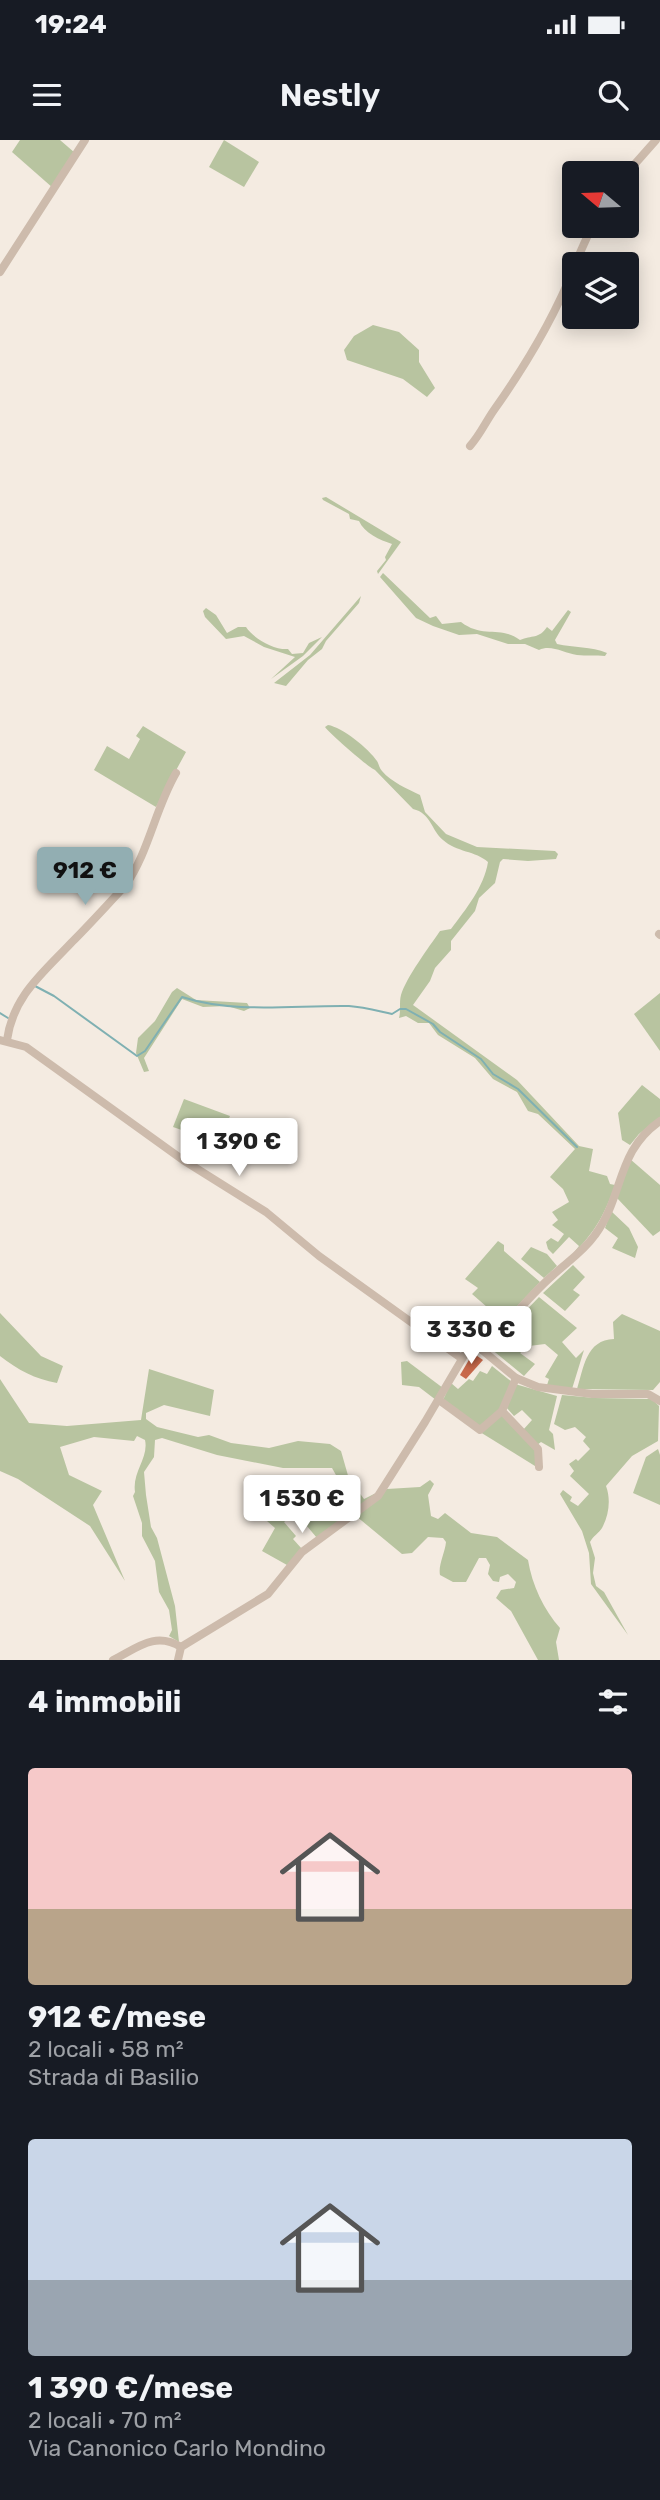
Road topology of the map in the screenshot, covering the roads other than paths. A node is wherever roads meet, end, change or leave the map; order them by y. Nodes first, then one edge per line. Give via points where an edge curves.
1 (86, 140) edge
2 (656, 140) edge
3 (637, 161) edge
4 (0, 272) edge
5 (562, 294) edge
6 (470, 446) dead end
7 (176, 773) dead end
8 (4, 1040) edge
9 (660, 1121) edge
10 (482, 1350) junction
11 (461, 1358) junction
12 (516, 1378) junction
13 (659, 1396) edge
14 (439, 1399) junction
15 (502, 1411) junction
16 (539, 1467) dead end
17 (181, 1647) junction
18 (113, 1660) edge
19 (178, 1660) edge

1 - 4 street
2 - 3 street
5 - 6 street via 538,345
7 - 8 street via 135,873 30,985 14,1010
8 - 11 street via 26,1047 183,1160 266,1212
9 - 10 street via 634,1144 591,1241
10 - 11 street via 472,1345
10 - 12 street
11 - 14 street
12 - 13 street via 561,1391
12 - 15 street
14 - 15 street via 480,1430
14 - 17 street via 378,1496 302,1552 268,1594
15 - 16 street via 538,1449
17 - 18 street via 166,1639 155,1640
17 - 19 street

